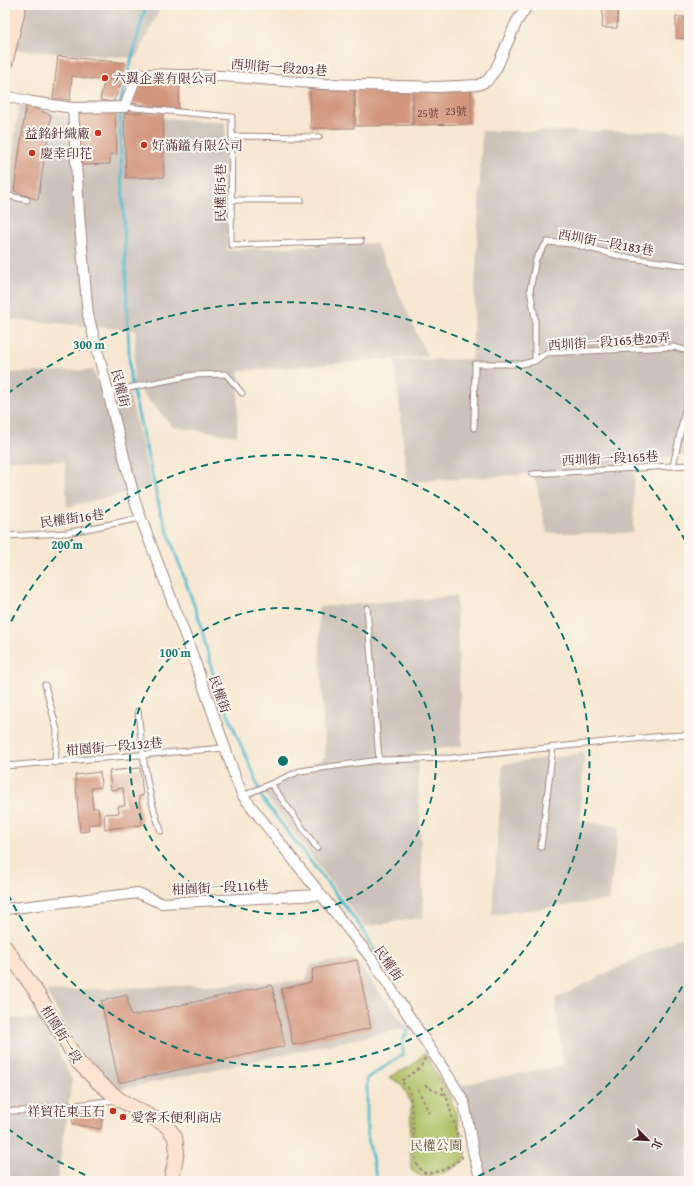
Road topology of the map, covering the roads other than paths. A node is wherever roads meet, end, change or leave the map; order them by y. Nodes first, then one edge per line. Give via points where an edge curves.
1 (19, 5) edge
2 (528, 5) edge
3 (5, 64) edge
4 (5, 96) edge
5 (126, 107) junction
6 (73, 108) junction
7 (232, 136) junction
8 (319, 137) dead end
9 (5, 195) edge
10 (27, 200) dead end
11 (231, 200) junction
12 (301, 200) dead end
13 (361, 241) dead end
14 (689, 266) edge
15 (689, 351) edge
16 (535, 361) junction
17 (108, 392) junction
18 (689, 392) edge
19 (242, 393) dead end
20 (474, 428) dead end
21 (689, 465) edge
22 (673, 466) junction
23 (532, 474) dead end
24 (141, 518) junction
25 (5, 536) edge
26 (367, 608) dead end
27 (45, 685) dead end
28 (138, 711) dead end
29 (689, 735) edge
30 (553, 747) junction
31 (225, 748) junction
32 (143, 754) junction
33 (379, 760) junction
34 (55, 763) junction
35 (5, 766) edge
36 (271, 784) junction
37 (244, 796) junction
38 (161, 831) dead end
39 (541, 847) dead end
40 (317, 848) dead end
41 (320, 895) junction
42 (5, 909) edge
43 (5, 946) edge
44 (120, 1100) junction
45 (5, 1111) edge
46 (171, 1181) edge
47 (481, 1181) edge

1 - 3 street
2 - 5 street, 西圳街一段203巷 via 517,21 496,69 487,81 478,85 438,87 324,84 222,76 143,74 134,79
4 - 6 street
5 - 6 street
5 - 7 lane, 民權街5巷 via 232,118
6 - 17 street, 民權街 via 88,316
7 - 8 lane
7 - 11 lane, 民權街5巷
9 - 10 lane
11 - 12 lane
11 - 13 lane, 民權街5巷 via 231,245
14 - 16 lane, 西圳街一段183巷 via 624,258 573,244 547,242 536,259 530,290 535,318
15 - 16 lane, 西圳街一段165巷20弄 via 673,347 546,353
16 - 20 lane, 西圳街一段165巷20弄 via 522,364 475,364
17 - 19 lane via 194,375 226,374
17 - 24 street, 民權街
18 - 22 lane
21 - 22 lane, 西圳街一段165巷
22 - 23 lane, 西圳街一段165巷
24 - 25 lane, 民權街16巷 via 66,532
24 - 31 street, 民權街
26 - 33 lane
27 - 34 lane via 57,730
28 - 32 lane
29 - 30 lane
30 - 33 lane via 451,758
30 - 39 lane
31 - 32 lane, 柑園街一段132巷
31 - 37 street, 民權街
32 - 34 lane, 柑園街一段132巷
32 - 38 lane
33 - 36 lane via 300,771
34 - 35 lane, 柑園街一段132巷
36 - 37 lane
36 - 40 lane
37 - 41 street, 民權街
41 - 42 street, 柑園街一段116巷 via 162,903 138,893
41 - 47 street, 民權街 via 371,958 464,1102
43 - 44 street, 柑園街一段 via 39,996 78,1062
44 - 45 lane via 29,1111
44 - 46 street, 柑園街一段 via 166,1126 175,1137 177,1152

